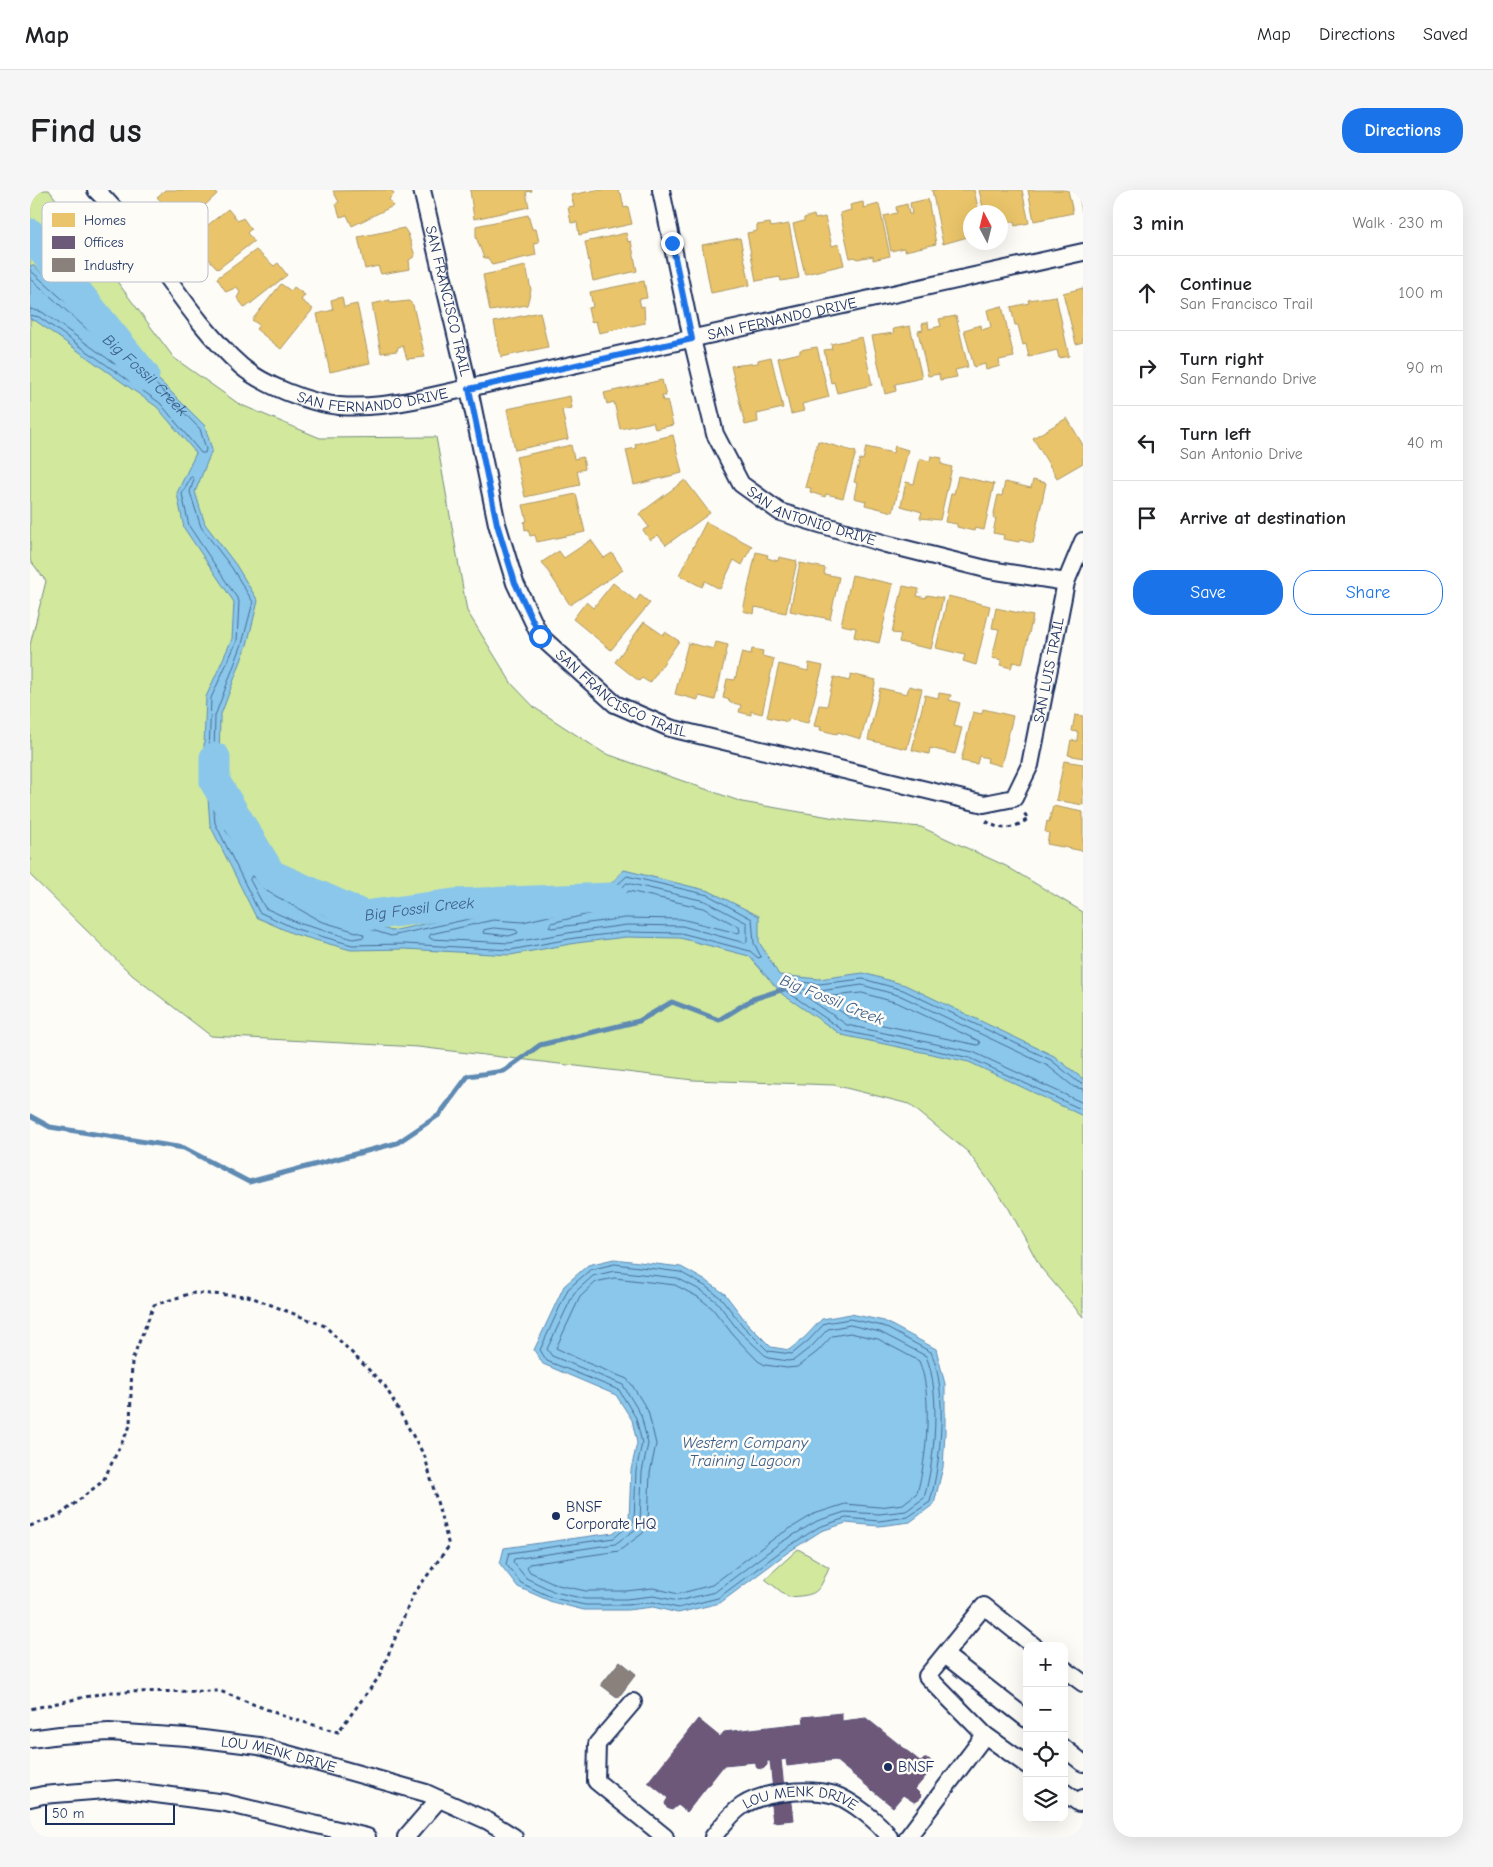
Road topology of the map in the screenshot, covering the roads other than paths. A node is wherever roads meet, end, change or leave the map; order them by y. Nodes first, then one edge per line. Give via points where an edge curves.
1 (96, 190) edge
2 (422, 190) edge
3 (661, 190) edge
4 (108, 202) edge
5 (1083, 252) edge
6 (170, 282) edge
7 (692, 339) junction
8 (469, 389) junction
9 (1083, 541) edge
10 (1066, 582) junction
11 (1014, 798) joint
12 (1029, 1642) edge
13 (945, 1655) junction
14 (1068, 1672) edge
15 (1083, 1683) edge
16 (633, 1702) dead end
17 (1023, 1716) edge
18 (985, 1735) junction
19 (30, 1739) edge
20 (1068, 1751) edge
21 (1023, 1762) edge
22 (1083, 1763) edge
23 (1068, 1795) edge
24 (30, 1798) edge
25 (1083, 1798) edge
26 (440, 1799) junction
27 (367, 1837) edge
28 (406, 1837) edge
29 (514, 1837) edge
30 (665, 1837) edge
31 (713, 1837) edge
32 (889, 1837) edge
33 (908, 1837) edge

1 - 4 street, SAN FERNANDO DRIVE
2 - 8 street, SAN FRANCISCO TRAIL
3 - 7 street, SAN ANTONIO DRIVE
5 - 7 street, SAN FERNANDO DRIVE
6 - 8 street, SAN FERNANDO DRIVE via 203,326 242,367 279,389 306,399 337,406 381,406
7 - 8 street, SAN FERNANDO DRIVE
7 - 10 street, SAN ANTONIO DRIVE via 715,434 741,484 780,512 886,544 990,570
8 - 11 street, SAN FRANCISCO TRAIL via 497,524 515,583 540,636 614,704 670,728 984,804
9 - 10 street, SAN LUIS TRAIL
10 - 11 street, SAN LUIS TRAIL via 1030,765
12 - 13 street via 984,1606
13 - 17 street
13 - 18 street via 927,1676
14 - 15 street
16 - 30 street via 596,1744 596,1781
18 - 21 street
18 - 33 street
19 - 26 street, LOU MENK DRIVE via 109,1732 259,1746
20 - 22 street
23 - 25 street via 1079,1803
24 - 27 street via 117,1789 226,1803
26 - 28 street
26 - 29 street, LOU MENK DRIVE
31 - 32 street, LOU MENK DRIVE via 742,1806 782,1793 808,1792 835,1795 854,1805

